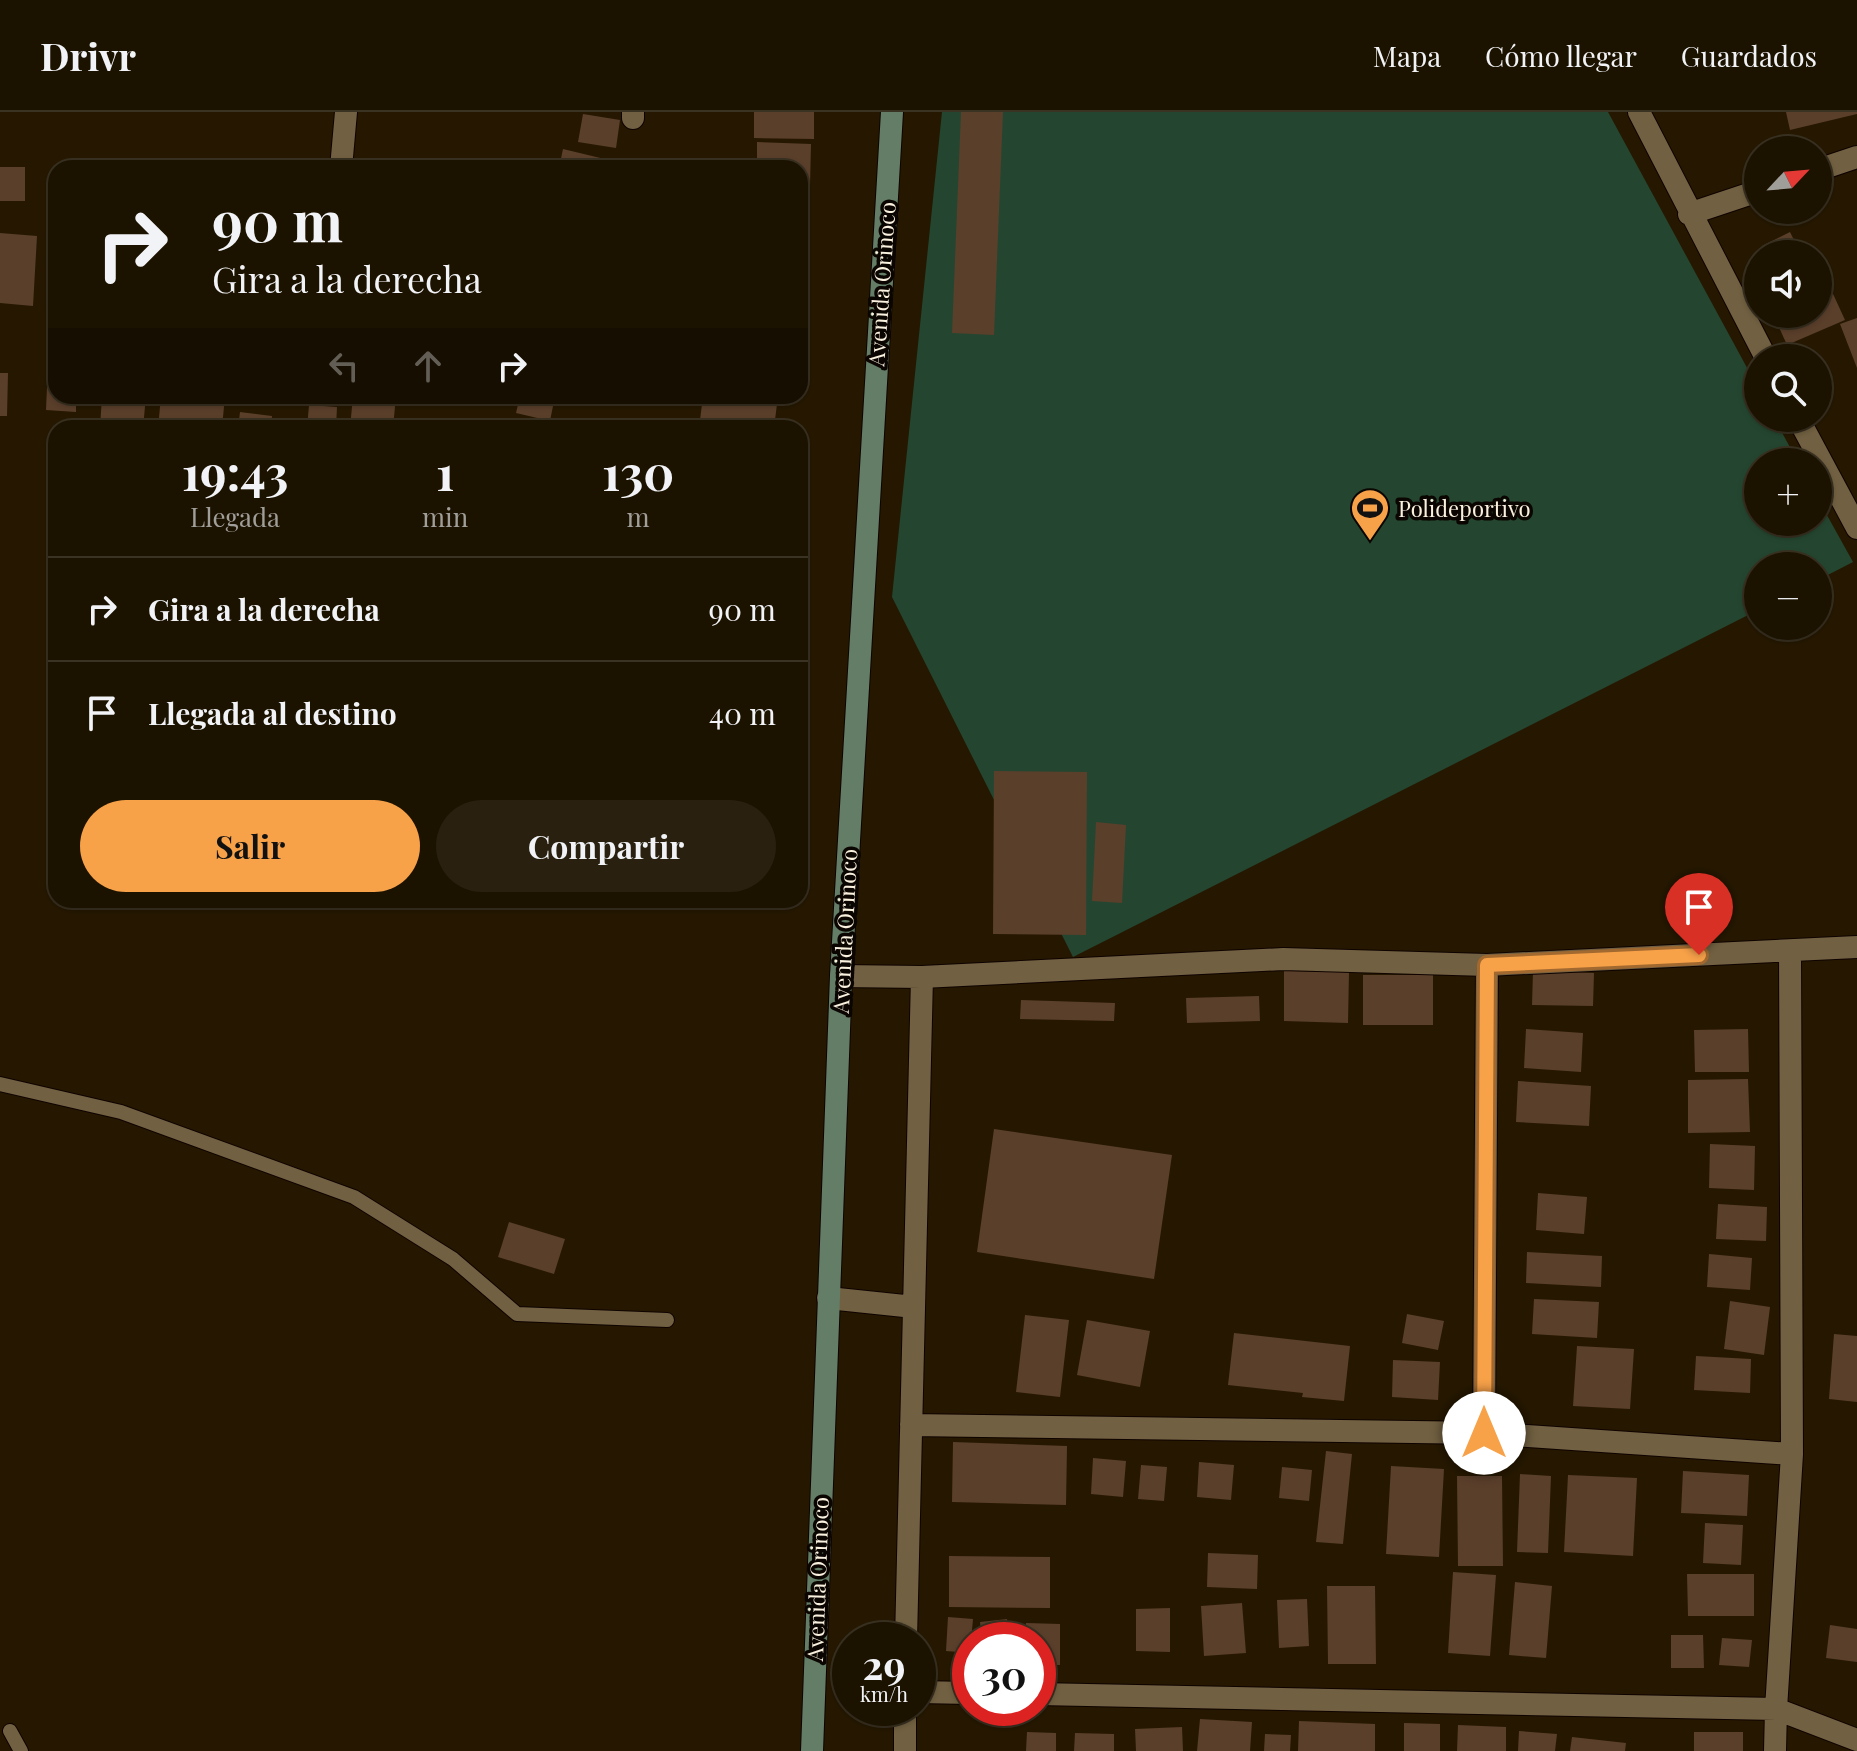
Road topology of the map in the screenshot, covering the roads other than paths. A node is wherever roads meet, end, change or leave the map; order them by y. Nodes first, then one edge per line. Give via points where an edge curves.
1 (346, 112) edge
2 (892, 112) edge
3 (1639, 112) edge
4 (1857, 157) edge
5 (342, 160) edge
6 (1832, 165) edge
7 (1744, 196) edge
8 (1689, 214) junction
9 (1759, 344) edge
10 (1806, 432) edge
11 (1857, 528) edge
12 (1857, 947) edge
13 (1790, 951) junction
14 (1487, 965) junction
15 (841, 976) junction
16 (922, 977) junction
17 (0, 1084) edge
18 (828, 1298) junction
19 (914, 1307) junction
20 (667, 1320) dead end
21 (911, 1425) junction
22 (1484, 1433) junction
23 (1792, 1454) junction
24 (906, 1622) edge
25 (1056, 1694) edge
26 (1776, 1709) junction
27 (905, 1726) edge
28 (10, 1731) dead end
29 (1857, 1740) edge
30 (21, 1751) edge
31 (812, 1751) edge
32 (905, 1751) edge
33 (1775, 1751) edge

1 - 5 street
2 - 15 main road, Avenida Orinoco
3 - 8 street
4 - 6 street
7 - 8 street
8 - 9 street
10 - 11 street
12 - 13 street
13 - 14 street
13 - 23 street
14 - 16 street via 1283,959
14 - 22 street
15 - 16 street
15 - 18 main road, Avenida Orinoco
16 - 19 street
17 - 20 lane via 121,1112 354,1197 453,1259 517,1314
18 - 19 street
18 - 31 main road, Avenida Orinoco
19 - 21 street
21 - 22 street
21 - 24 street
22 - 23 street
23 - 26 street
25 - 26 street
26 - 29 street
26 - 33 street
27 - 32 street
28 - 30 lane

